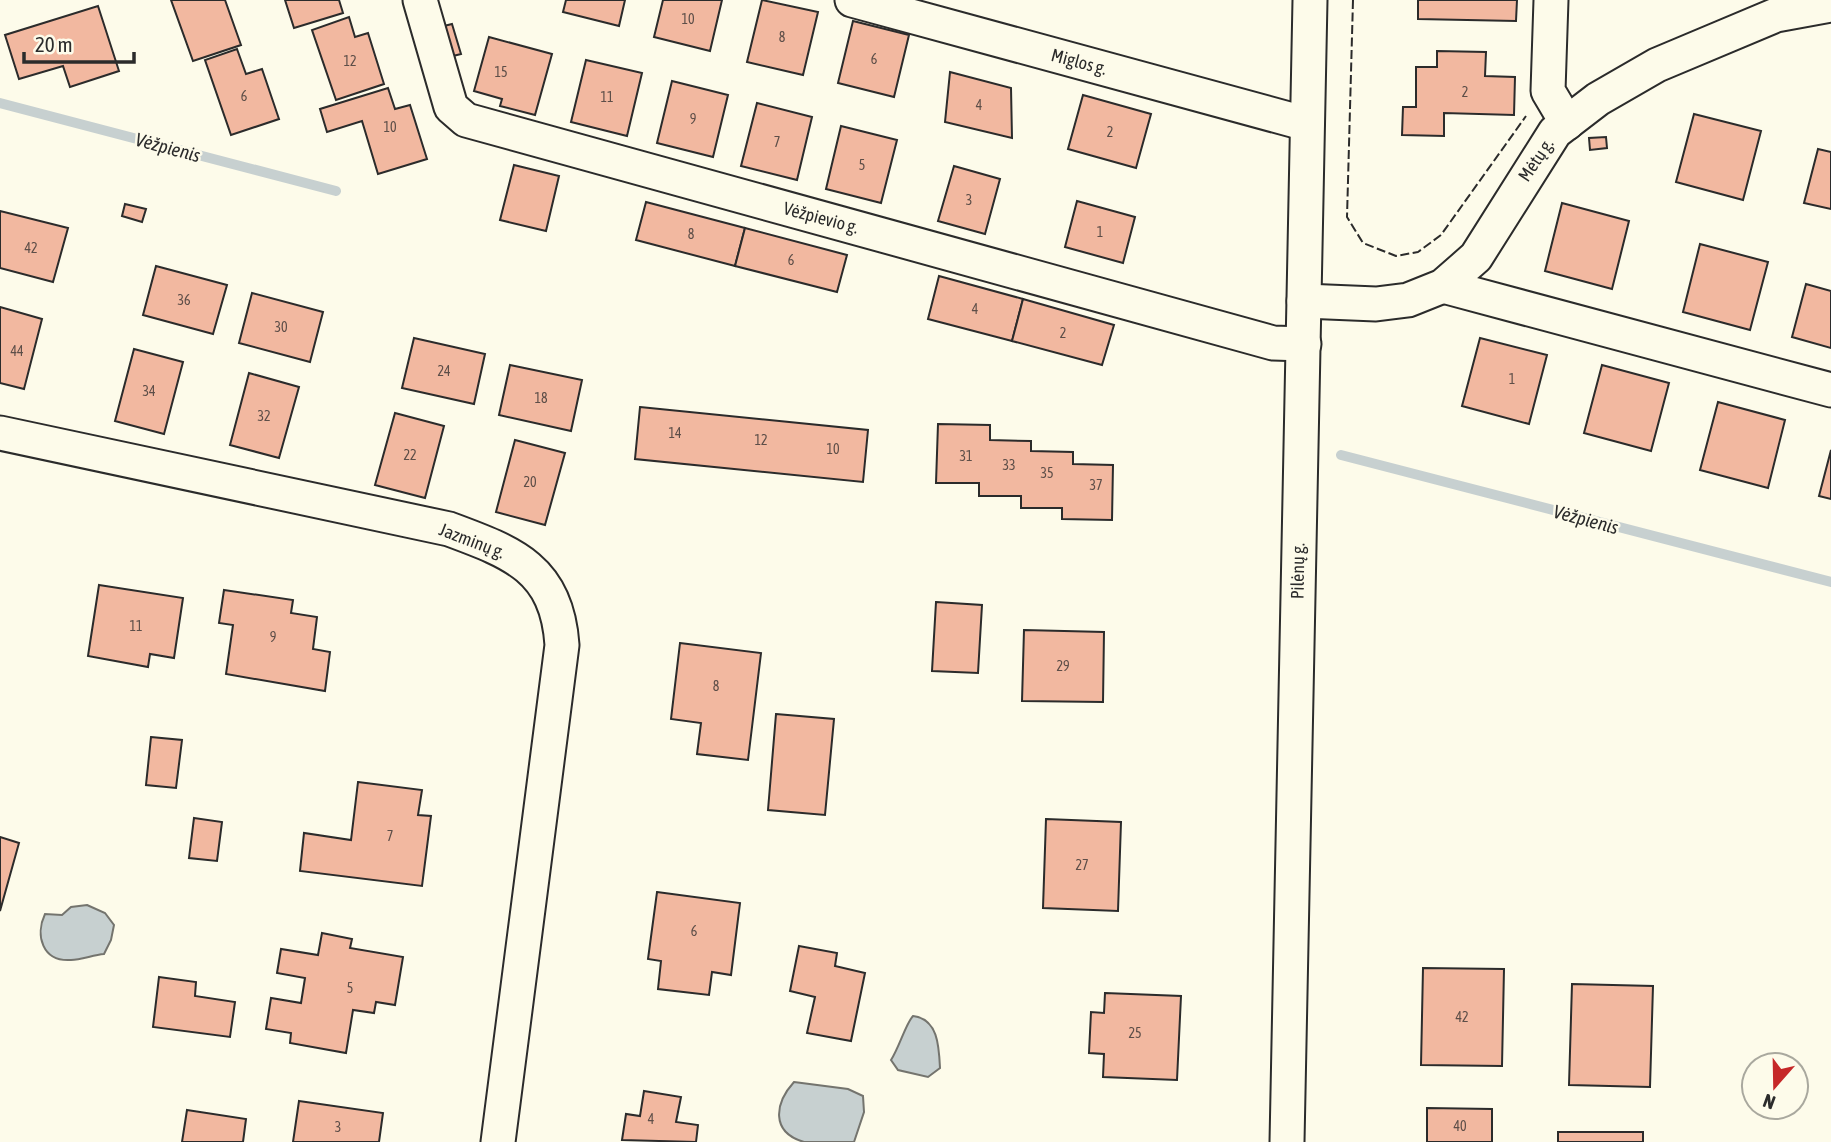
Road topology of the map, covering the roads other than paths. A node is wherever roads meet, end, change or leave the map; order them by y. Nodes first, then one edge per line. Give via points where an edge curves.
1 (421, 0) edge
2 (852, 0) edge
3 (1310, 0) edge
4 (1551, 0) edge
5 (1831, 5) edge
6 (1567, 123) junction
7 (1307, 124) junction
8 (1443, 286) junction
9 (1304, 301) junction
10 (1304, 344) junction
11 (1831, 390) edge
12 (0, 433) edge
13 (498, 1142) edge
14 (1287, 1142) edge

1 - 10 street, Vėžpievio g. via 451,107 466,120 1273,343
2 - 7 street, Miglos g.
3 - 7 street, Pilėnų g.
4 - 6 street via 1548,91
5 - 6 street, Mėtų g. via 1776,15 1657,65
6 - 8 street, Mėtų g. via 1555,132 1476,257
7 - 9 street, Pilėnų g.
8 - 9 street, Mėtų g. via 1408,300 1376,304
8 - 11 street
9 - 10 street, Pilėnų g.
10 - 14 street, Pilėnų g.
12 - 13 street, Jazminų g. via 449,529 498,547 530,568 550,593 560,615 562,645

